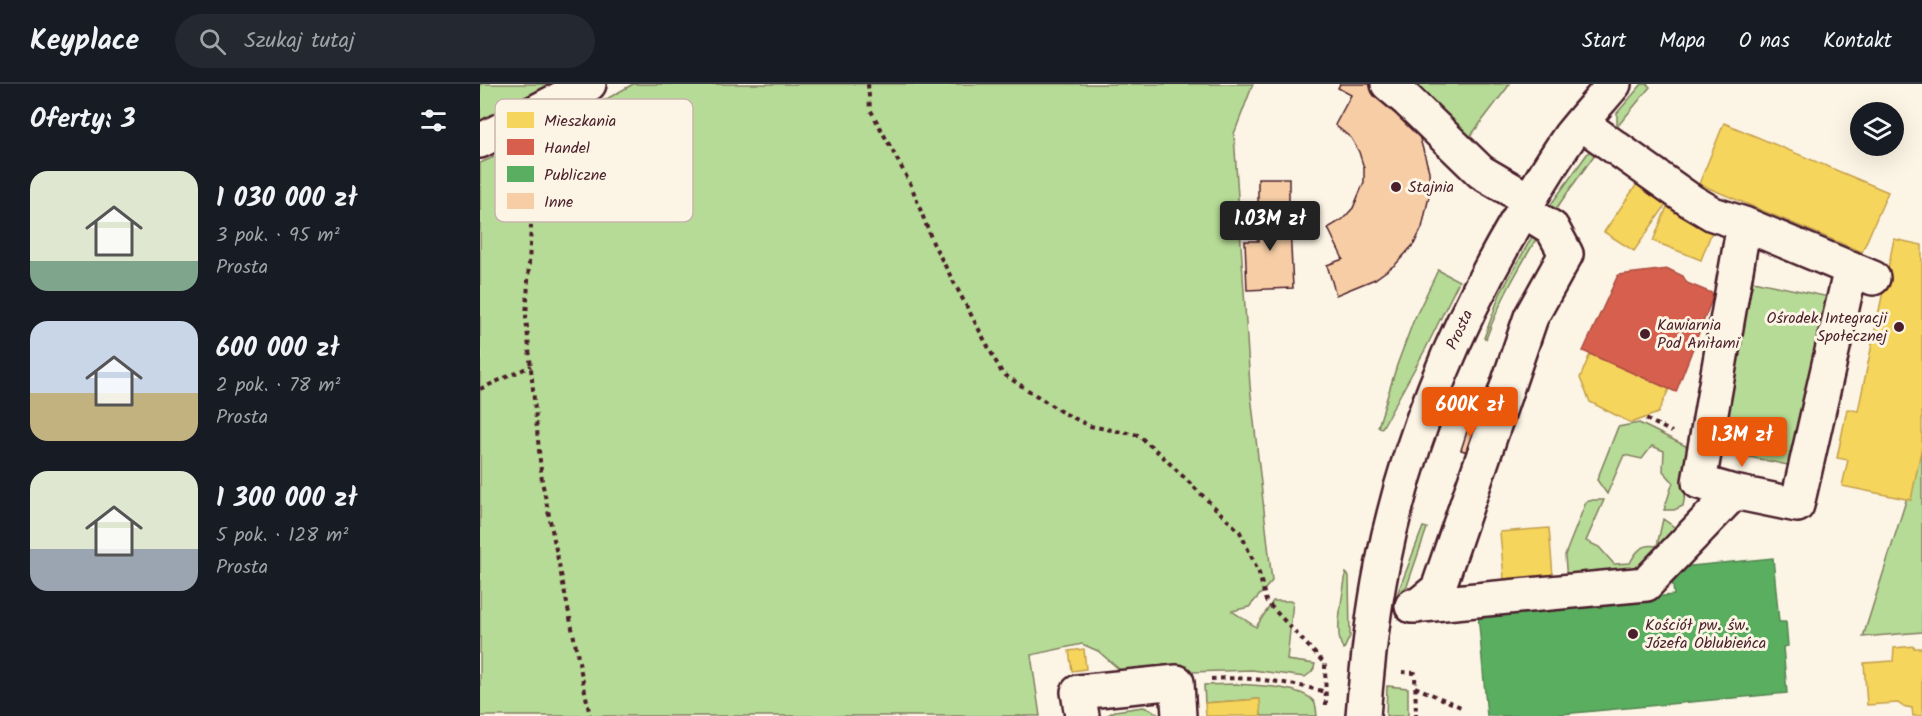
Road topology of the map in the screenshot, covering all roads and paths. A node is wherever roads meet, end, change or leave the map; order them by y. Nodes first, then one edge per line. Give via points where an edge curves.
1 (590, 84) edge
2 (868, 84) edge
3 (1388, 84) edge
4 (1614, 84) edge
5 (561, 99) edge
6 (1581, 123) junction
7 (495, 133) edge
8 (480, 141) edge
9 (1526, 205) junction
10 (531, 222) edge
11 (1744, 224) junction
12 (531, 366) junction
13 (480, 389) edge
14 (1734, 492) junction
15 (1417, 606) junction
16 (1374, 609) junction
17 (1415, 673) dead end
18 (1177, 682) junction
19 (1416, 687) junction
20 (1326, 692) junction
21 (1463, 708) dead end
22 (590, 716) edge
23 (1082, 716) edge
24 (1179, 716) edge
25 (1326, 716) edge
26 (1363, 716) edge
27 (1416, 716) edge

1 - 5 street
2 - 20 path via 870,109 910,185 933,243 1002,373 1090,426 1138,435 1240,532 1259,573 1266,601 1325,664
3 - 9 street via 1481,172
4 - 6 street, Prosta
6 - 9 street, Prosta
6 - 11 street via 1691,201 1713,214
7 - 8 street
9 - 15 street via 1552,228 1566,254 1531,317 1438,589
9 - 16 street, Prosta via 1491,264 1430,399 1391,525
10 - 12 path via 526,318
11 - 14 street via 1700,482
11 - 14 street via 1862,273 1797,505
12 - 13 path
12 - 22 path via 542,481
14 - 15 street via 1646,584
15 - 16 street
16 - 26 street, Prosta
17 - 19 path
18 - 20 path via 1252,678
18 - 23 street via 1078,692
18 - 24 street
19 - 21 path
19 - 27 path
20 - 25 path

